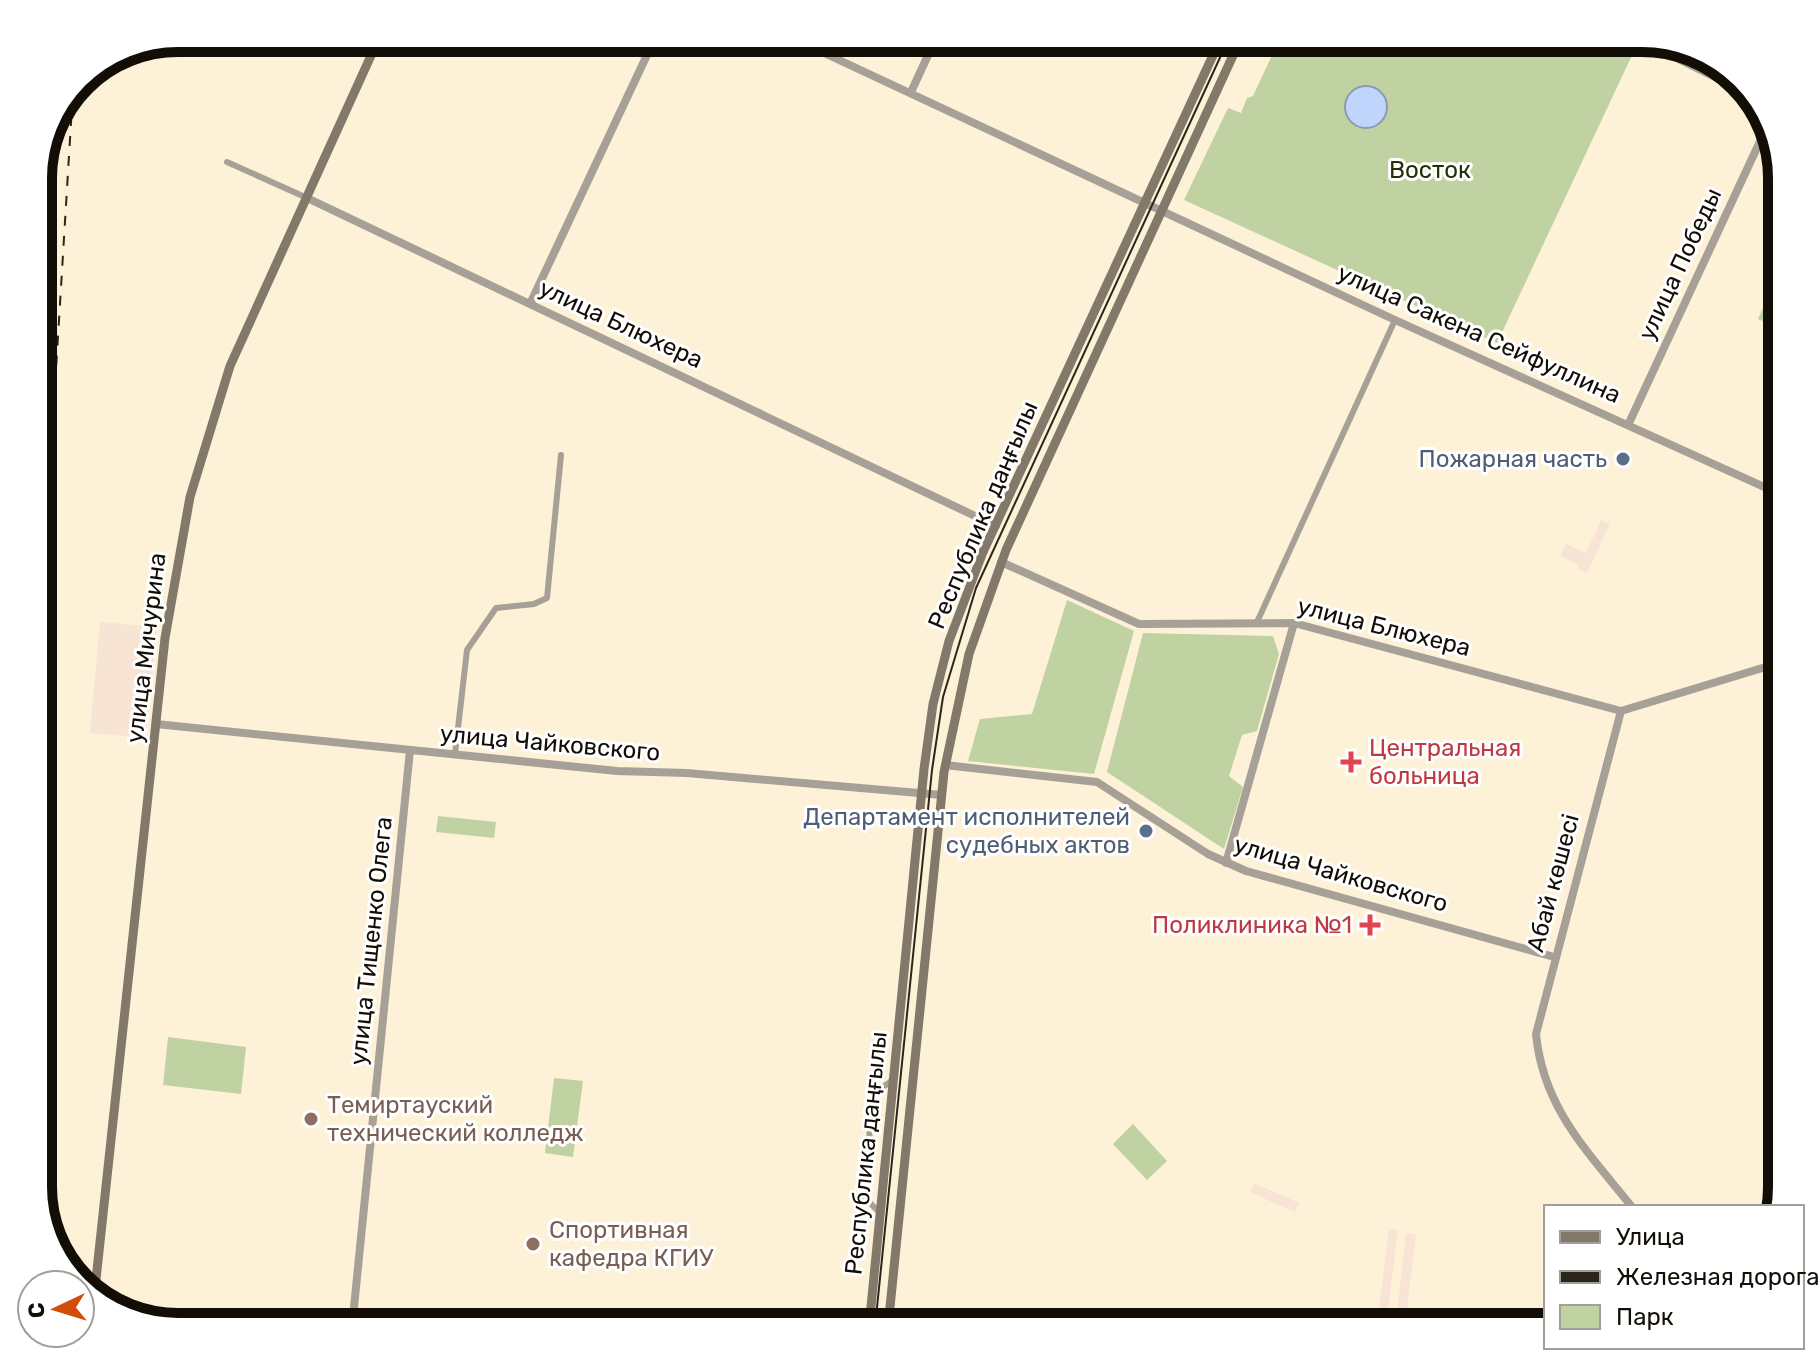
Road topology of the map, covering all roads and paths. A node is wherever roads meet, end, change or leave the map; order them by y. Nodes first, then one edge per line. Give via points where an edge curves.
1 (372, 52) edge
2 (648, 52) edge
3 (823, 52) edge
4 (930, 52) edge
5 (1215, 52) edge
6 (1234, 52) edge
7 (1671, 55) edge
8 (1722, 80) edge
9 (911, 92) junction
10 (1761, 139) edge
11 (227, 162) dead end
12 (305, 197) junction
13 (1146, 200) junction
14 (1160, 208) junction
15 (530, 304) junction
16 (1395, 320) junction
17 (1629, 423) junction
18 (561, 455) dead end
19 (1768, 488) edge
20 (996, 526) junction
21 (1001, 562) junction
22 (1257, 622) junction
23 (1294, 623) junction
24 (1768, 666) edge
25 (1621, 711) junction
26 (156, 724) junction
27 (410, 750) junction
28 (455, 754) junction
29 (945, 765) junction
30 (921, 793) junction
31 (942, 795) junction
32 (1226, 863) junction
33 (1554, 957) junction
34 (893, 1080) junction
35 (1630, 1205) edge
36 (881, 1214) junction
37 (96, 1279) edge
38 (353, 1313) edge
39 (870, 1313) edge
40 (889, 1313) edge

1 - 12 main road, улица Мичурина
2 - 15 street
3 - 9 street
4 - 9 street
5 - 13 main road, Республика даңғылы
6 - 14 main road, Республика даңғылы
7 - 8 street
9 - 13 street
10 - 17 street, улица Победы
11 - 12 street, улица Блюхера
12 - 15 street, улица Блюхера
12 - 26 main road, улица Мичурина via 230,366 196,476 171,592
13 - 14 street, улица Сакена Сейфуллина
13 - 20 main road, Республика даңғылы
14 - 16 street, улица Сакена Сейфуллина
14 - 21 main road, Республика даңғылы
15 - 20 street, улица Блюхера
16 - 17 street, улица Сакена Сейфуллина
16 - 22 street
17 - 19 street, улица Сакена Сейфуллина
18 - 28 street via 547,598 496,608 467,650
20 - 30 main road, Республика даңғылы via 949,641 933,704
21 - 22 street, улица Блюхера via 1139,624
21 - 29 main road, Республика даңғылы via 969,654
22 - 23 street, улица Блюхера
23 - 25 street, улица Блюхера
23 - 32 street
24 - 25 street
25 - 33 street, Абай көшесі
26 - 27 street, улица Чайковского
26 - 37 main road, улица Мичурина
27 - 28 street, улица Чайковского
27 - 38 street, улица Тищенко Олега
28 - 30 street, улица Чайковского
29 - 31 main road, Республика даңғылы
29 - 32 street, улица Чайковского via 1097,782
30 - 31 street, улица Чайковского
30 - 34 main road, Республика даңғылы
31 - 40 main road, Республика даңғылы
32 - 33 street, улица Чайковского
33 - 35 street, Абай көшесі via 1536,1034 1543,1079 1577,1139
34 - 36 main road, Республика даңғылы
34 - 36 street via 873,1094 864,1197
36 - 39 main road, Республика даңғылы

